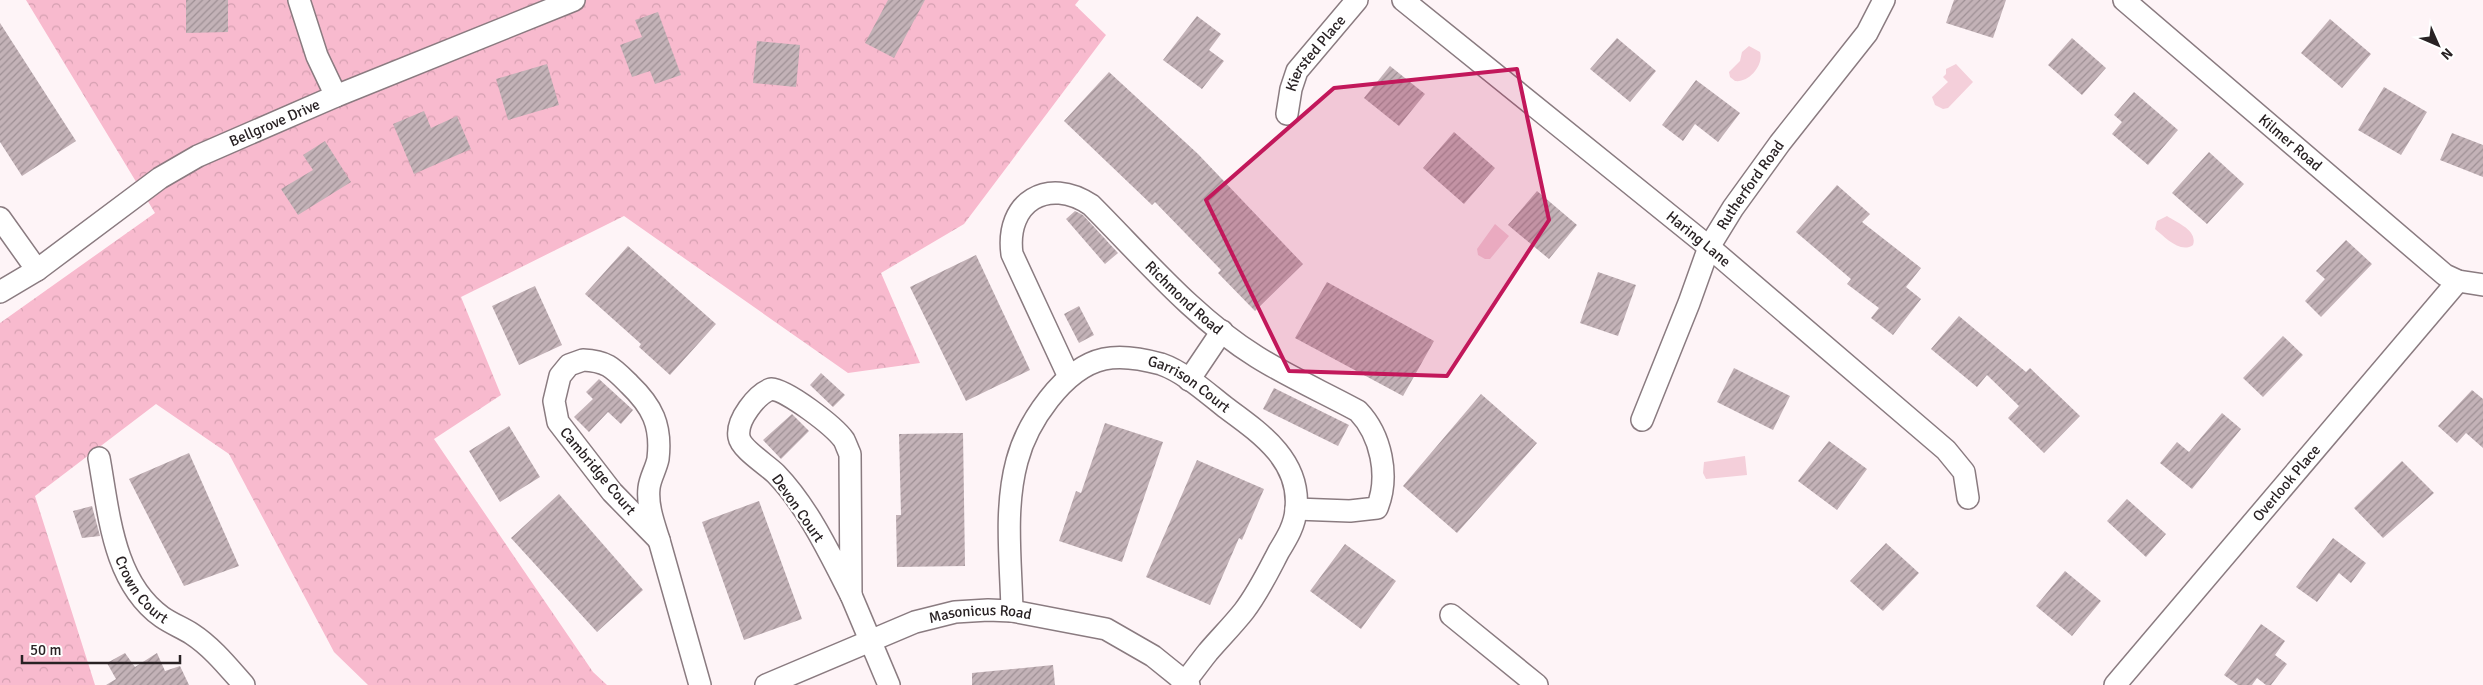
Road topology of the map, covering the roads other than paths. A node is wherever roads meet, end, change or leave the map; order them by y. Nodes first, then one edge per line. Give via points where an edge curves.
1 (299, 0) edge
2 (574, 0) edge
3 (1357, 0) edge
4 (1403, 0) edge
5 (1884, 0) edge
6 (2124, 0) edge
7 (336, 96) junction
8 (1287, 114) dead end
9 (0, 218) edge
10 (1709, 247) junction
11 (37, 270) junction
12 (2458, 281) junction
13 (2483, 285) edge
14 (0, 292) edge
15 (1222, 331) junction
16 (1069, 377) junction
17 (1189, 380) junction
18 (1642, 420) dead end
19 (99, 458) dead end
20 (1968, 498) dead end
21 (1296, 509) junction
22 (659, 540) junction
23 (851, 595) junction
24 (1012, 611) junction
25 (1451, 615) dead end
26 (869, 641) junction
27 (1185, 684) edge
28 (2118, 684) edge
29 (244, 685) edge
30 (700, 685) edge
31 (766, 685) edge
32 (889, 685) edge
33 (1537, 685) edge

1 - 7 street via 317,56
2 - 7 street, Bellgrove Drive
3 - 8 street, Kiersted Place via 1297,72
4 - 10 street, Haring Lane
5 - 10 street, Rutherford Road via 1866,32 1780,143
6 - 12 street, Kilmer Road via 2433,265
7 - 11 street, Bellgrove Drive via 198,156 160,178
9 - 11 street
10 - 18 street, Rutherford Road via 1690,303
10 - 20 street, Haring Lane via 1946,450 1964,472
11 - 14 street, Bellgrove Drive
12 - 13 street
12 - 28 street, Overlook Place
15 - 16 street, Richmond Road via 1091,205 1078,196 1048,192 1033,198 1022,208 1010,237 1012,254
15 - 17 street
15 - 21 street, Richmond Road via 1257,358 1358,410 1370,423 1377,438 1382,487 1377,508 1350,511
16 - 17 street, Garrison Court via 1083,367 1123,357 1162,365
16 - 24 street, Garrison Court via 1045,405 1017,460 1011,490
17 - 21 street, Garrison Court via 1266,437 1287,464 1295,490
19 - 29 street, Crown Court via 118,554 136,590 162,616 194,634 223,660
21 - 27 street, Garrison Court via 1292,528 1260,586
22 - 22 street, Cambridge Court via 650,510 649,488 658,459 654,414 646,400 612,367 598,361 583,360 569,365 560,376 554,400 558,422 612,492
22 - 30 street, Cambridge Court
23 - 23 street, Devon Court via 850,454 844,440 783,391 771,389 762,392 744,416 738,429 739,438 745,448 777,475 800,505
23 - 26 street, Devon Court
24 - 26 street, Masonicus Road via 955,612 916,622
24 - 27 street, Masonicus Road via 1106,629 1152,656
25 - 33 street
26 - 31 street, Masonicus Road
26 - 32 street, Devon Court

